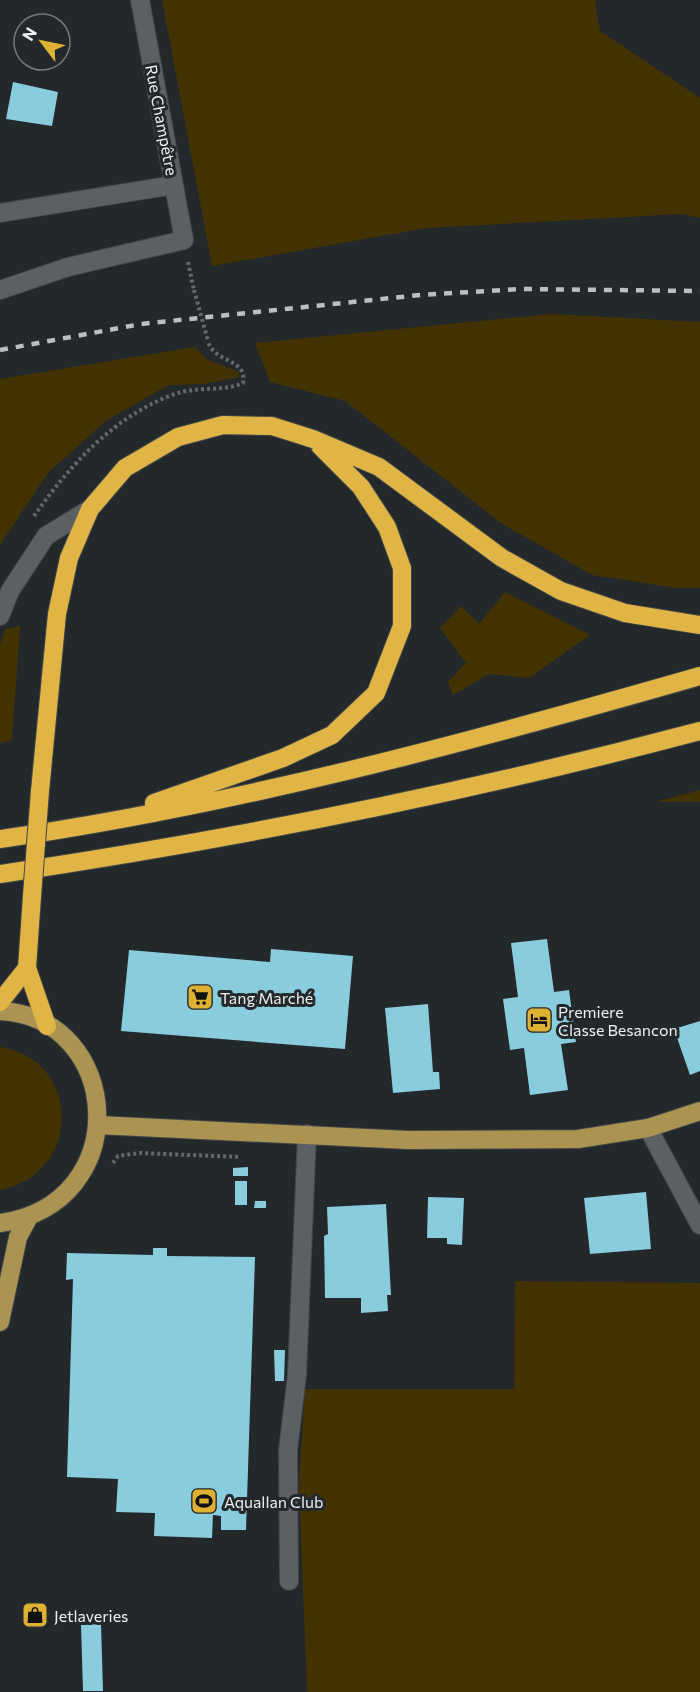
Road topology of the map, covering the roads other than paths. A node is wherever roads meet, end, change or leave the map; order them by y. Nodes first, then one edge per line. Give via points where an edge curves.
1 (140, 0) edge
2 (174, 185) junction
3 (0, 213) edge
4 (0, 290) edge
5 (313, 439) junction
6 (90, 508) junction
7 (0, 616) edge
8 (700, 625) edge
9 (700, 676) edge
10 (700, 731) edge
11 (86, 827) junction
12 (0, 839) edge
13 (0, 874) edge
14 (27, 968) junction
15 (0, 1002) edge
16 (0, 1011) edge
17 (47, 1026) junction
18 (700, 1111) edge
19 (98, 1125) junction
20 (648, 1128) junction
21 (307, 1134) junction
22 (29, 1217) junction
23 (0, 1223) edge
24 (700, 1225) edge
25 (0, 1322) edge
26 (289, 1581) dead end

1 - 2 street, Rue Champêtre
2 - 3 street
2 - 4 street, Rue Champêtre via 184,240 68,267
5 - 6 highway via 272,426 223,425 178,436 125,468
5 - 8 highway via 379,467 502,558 561,591 625,613
5 - 11 highway via 361,487 387,527 402,568 402,626 376,693 322,740 283,758
6 - 7 street via 46,536 10,591
6 - 14 highway, bridge via 69,558 57,614
9 - 11 highway via 352,769
10 - 13 highway via 424,798 236,835
11 - 12 highway
14 - 15 highway
14 - 17 highway
16 - 17 main road
17 - 19 main road via 70,1045 86,1068 96,1096
18 - 20 main road
19 - 21 main road
19 - 22 main road via 93,1148 79,1177 51,1206
20 - 21 main road via 578,1139 408,1140
20 - 24 street
21 - 26 street via 297,1375 288,1450
22 - 23 main road
22 - 25 main road via 18,1237

